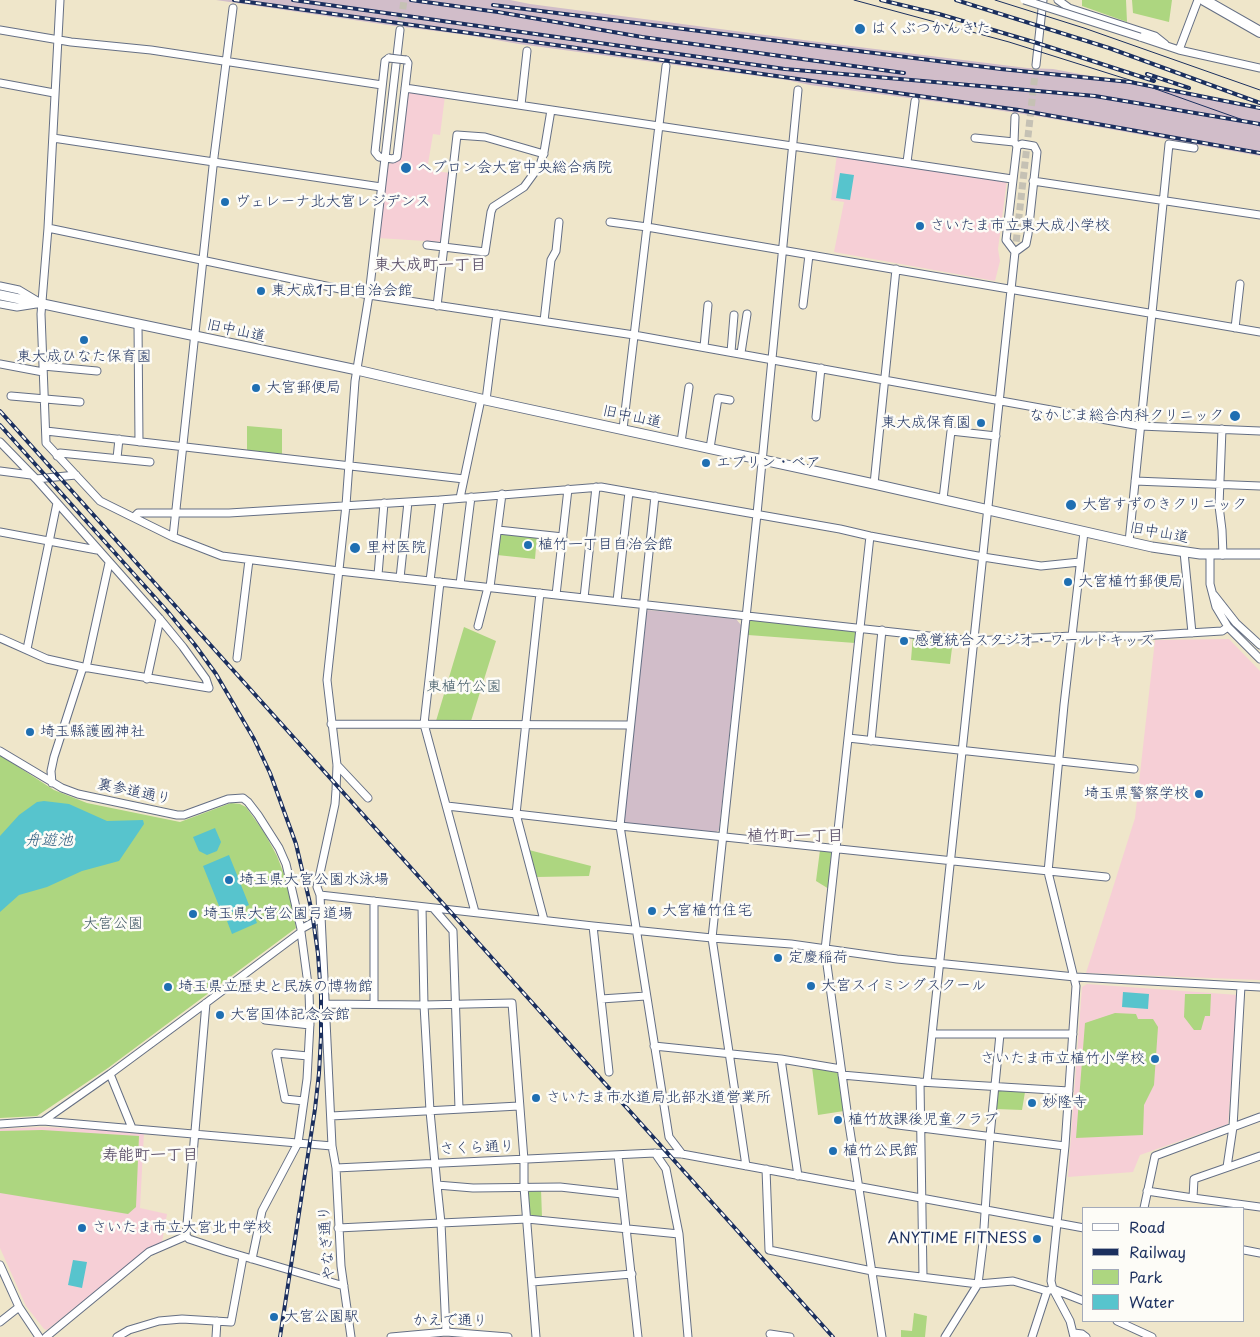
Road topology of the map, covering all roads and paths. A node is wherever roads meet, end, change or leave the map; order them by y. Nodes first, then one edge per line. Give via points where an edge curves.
1 (60, 0) edge
2 (1024, 0) edge
3 (1043, 0) edge
4 (1058, 0) edge
5 (1198, 0) edge
6 (1204, 0) edge
7 (233, 8) dead end
8 (0, 30) edge
9 (400, 30) tunnel mouth
10 (1260, 32) edge
11 (59, 40) junction
12 (1166, 45) junction
13 (1179, 50) junction
14 (527, 51) dead end
15 (226, 61) junction
16 (1036, 65) tunnel mouth
17 (666, 66) dead end
18 (1260, 68) edge
19 (0, 84) edge
20 (382, 85) junction
21 (405, 88) junction
22 (798, 90) dead end
23 (54, 93) junction
24 (915, 100) dead end
25 (521, 105) junction
26 (551, 110) junction
27 (1016, 117) dead end
28 (659, 126) junction
29 (53, 138) junction
30 (975, 138) dead end
31 (1015, 144) junction
32 (792, 145) junction
33 (1194, 148) dead end
34 (544, 154) junction
35 (385, 158) junction
36 (213, 162) junction
37 (907, 162) junction
38 (1012, 179) junction
39 (1034, 181) junction
40 (381, 187) junction
41 (1163, 201) junction
42 (1260, 215) edge
43 (559, 222) dead end
44 (610, 222) dead end
45 (647, 227) junction
46 (48, 228) junction
47 (427, 245) dead end
48 (445, 246) junction
49 (782, 251) junction
50 (1015, 252) junction
51 (809, 255) junction
52 (203, 259) junction
53 (896, 269) junction
54 (1240, 284) dead end
55 (0, 286) edge
56 (1011, 289) junction
57 (0, 294) edge
58 (369, 295) junction
59 (42, 303) junction
60 (0, 304) edge
61 (708, 305) dead end
62 (803, 305) dead end
63 (437, 306) junction
64 (1152, 313) junction
65 (497, 314) junction
66 (747, 314) dead end
67 (734, 315) dead end
68 (544, 321) junction
69 (138, 324) junction
70 (1235, 328) junction
71 (1260, 332) edge
72 (634, 334) junction
73 (195, 337) junction
74 (704, 347) junction
75 (731, 352) junction
76 (741, 353) junction
77 (772, 359) junction
78 (0, 364) edge
79 (821, 368) junction
80 (43, 369) junction
81 (357, 370) junction
82 (97, 371) dead end
83 (885, 381) junction
84 (689, 386) dead end
85 (11, 396) dead end
86 (44, 399) junction
87 (483, 399) junction
88 (730, 400) dead end
89 (1000, 401) junction
90 (80, 402) dead end
91 (816, 417) dead end
92 (1140, 426) junction
93 (622, 429) junction
94 (1222, 429) junction
95 (46, 431) junction
96 (1260, 431) edge
97 (996, 436) junction
98 (119, 440) junction
99 (0, 442) edge
100 (139, 442) junction
101 (681, 442) junction
102 (183, 447) junction
103 (710, 448) junction
104 (57, 456) junction
105 (117, 458) junction
106 (762, 459) junction
107 (150, 462) dead end
108 (349, 466) junction
109 (0, 471) edge
110 (76, 475) junction
111 (33, 477) junction
112 (464, 479) junction
113 (1135, 481) junction
114 (874, 484) junction
115 (1220, 484) junction
116 (1260, 486) edge
117 (596, 487) junction
118 (568, 489) junction
119 (629, 492) junction
120 (502, 494) junction
121 (656, 496) junction
122 (471, 497) junction
123 (460, 498) junction
124 (943, 499) junction
125 (440, 500) junction
126 (408, 502) junction
127 (57, 503) junction
128 (384, 503) junction
129 (346, 505) junction
130 (988, 510) junction
131 (176, 512) junction
132 (757, 514) junction
133 (134, 517) junction
134 (498, 530) junction
135 (0, 532) edge
136 (1084, 532) junction
137 (870, 536) junction
138 (173, 537) junction
139 (562, 537) junction
140 (49, 542) junction
141 (1130, 542) junction
142 (98, 550) junction
143 (1184, 552) junction
144 (1260, 554) edge
145 (1210, 555) junction
146 (1223, 555) junction
147 (983, 557) junction
148 (249, 560) junction
149 (1080, 562) junction
150 (109, 563) junction
151 (339, 571) junction
152 (378, 575) junction
153 (400, 578) junction
154 (430, 581) junction
155 (440, 582) junction
156 (460, 584) junction
157 (489, 587) junction
158 (1211, 591) junction
159 (540, 593) junction
160 (556, 594) junction
161 (584, 598) junction
162 (617, 601) junction
163 (644, 604) junction
164 (747, 616) junction
165 (160, 618) junction
166 (478, 626) dead end
167 (860, 627) junction
168 (1228, 627) junction
169 (882, 630) junction
170 (1192, 633) junction
171 (1072, 636) junction
172 (0, 638) edge
173 (974, 641) junction
174 (1259, 641) edge
175 (27, 649) junction
176 (237, 658) dead end
177 (1260, 659) edge
178 (85, 668) junction
179 (148, 679) junction
180 (331, 724) junction
181 (424, 724) junction
182 (630, 725) junction
183 (526, 726) junction
184 (848, 738) junction
185 (871, 741) junction
186 (961, 750) junction
187 (0, 751) edge
188 (1058, 762) junction
189 (336, 765) junction
190 (1134, 769) dead end
191 (52, 782) junction
192 (368, 798) dead end
193 (447, 806) junction
194 (516, 814) junction
195 (620, 826) junction
196 (723, 836) junction
197 (836, 848) junction
198 (950, 860) junction
199 (1048, 872) junction
200 (1106, 877) dead end
201 (320, 895) junction
202 (374, 901) junction
203 (422, 908) junction
204 (434, 909) junction
205 (475, 912) junction
206 (320, 918) junction
207 (544, 920) junction
208 (593, 926) junction
209 (636, 930) junction
210 (301, 931) junction
211 (712, 938) junction
212 (825, 950) junction
213 (939, 963) junction
214 (1075, 977) junction
215 (1241, 986) junction
216 (1260, 987) edge
217 (646, 996) junction
218 (601, 999) junction
219 (206, 1003) junction
220 (324, 1004) junction
221 (374, 1004) junction
222 (424, 1004) junction
223 (455, 1004) junction
224 (265, 1020) dead end
225 (310, 1025) junction
226 (932, 1034) junction
227 (1000, 1034) junction
228 (1073, 1034) junction
229 (654, 1046) junction
230 (729, 1054) junction
231 (308, 1056) junction
232 (781, 1060) junction
233 (610, 1072) dead end
234 (842, 1072) junction
235 (110, 1074) junction
236 (923, 1082) junction
237 (996, 1086) junction
238 (1069, 1091) junction
239 (304, 1101) junction
240 (519, 1106) junction
241 (460, 1109) junction
242 (430, 1111) junction
243 (331, 1116) junction
244 (1260, 1117) edge
245 (43, 1121) junction
246 (0, 1124) edge
247 (890, 1124) dead end
248 (1234, 1127) junction
249 (132, 1128) junction
250 (921, 1129) junction
251 (195, 1134) junction
252 (990, 1136) junction
253 (298, 1143) junction
254 (332, 1146) junction
255 (1065, 1146) junction
256 (655, 1153) junction
257 (682, 1154) junction
258 (618, 1155) junction
259 (1260, 1156) edge
260 (524, 1160) junction
261 (435, 1163) junction
262 (746, 1166) junction
263 (1227, 1167) junction
264 (336, 1168) junction
265 (766, 1170) junction
266 (798, 1176) junction
267 (437, 1185) junction
268 (859, 1186) junction
269 (524, 1187) junction
270 (1147, 1192) junction
271 (622, 1194) junction
272 (922, 1198) junction
273 (1193, 1198) junction
274 (1227, 1206) edge
275 (1144, 1207) edge
276 (1260, 1207) edge
277 (986, 1210) junction
278 (527, 1219) junction
279 (441, 1223) junction
280 (1058, 1224) junction
281 (338, 1228) junction
282 (626, 1228) junction
283 (1082, 1228) edge
284 (679, 1234) junction
285 (186, 1236) junction
286 (1245, 1250) edge
287 (1260, 1253) edge
288 (243, 1257) junction
289 (252, 1259) junction
290 (0, 1265) edge
291 (872, 1271) junction
292 (632, 1274) junction
293 (923, 1277) junction
294 (532, 1282) junction
295 (978, 1284) junction
296 (344, 1286) junction
297 (1050, 1290) junction
298 (1082, 1300) edge
299 (19, 1307) junction
300 (216, 1321) junction
301 (0, 1322) edge
302 (1119, 1322) edge
303 (446, 1332) junction
304 (770, 1334) dead end
305 (1074, 1335) edge
306 (405, 1336) edge
307 (482, 1336) edge
308 (39, 1337) edge
309 (46, 1337) edge
310 (117, 1337) edge
311 (216, 1337) edge
312 (350, 1337) edge
313 (391, 1337) edge
314 (508, 1337) edge
315 (536, 1337) edge
316 (638, 1337) edge
317 (688, 1337) edge
318 (790, 1337) edge
319 (882, 1337) edge
320 (945, 1337) edge
321 (1032, 1337) edge
322 (1086, 1337) edge
323 (1152, 1337) edge

1 - 11 street
2 - 12 street, bridge
3 - 16 street
4 - 12 street via 1069,8 1155,36
5 - 13 street
6 - 10 highway
7 - 15 street
8 - 11 street
9 - 35 street, やなぎ通り
11 - 15 street
11 - 23 street
12 - 13 street
13 - 18 street
14 - 25 street
15 - 20 street
15 - 36 street
17 - 28 street
19 - 23 street
20 - 21 street, bridge via 386,59 406,60
20 - 35 street via 375,152
21 - 25 street
21 - 35 street via 396,157
22 - 32 street
23 - 29 street
24 - 37 street
25 - 26 street
26 - 28 street
26 - 34 street
27 - 31 street
28 - 32 street
28 - 45 street
29 - 36 street
29 - 46 street
30 - 31 street
31 - 38 street
31 - 39 street via 1036,148
32 - 37 street
32 - 49 street
33 - 41 street via 1169,144
34 - 48 street via 524,187 493,207 485,252
34 - 48 street via 485,137 457,135
35 - 40 street, やなぎ通り
36 - 40 street
36 - 52 street
37 - 38 street
38 - 50 street via 1006,240
39 - 41 street
39 - 50 street via 1026,244
40 - 58 street, やなぎ通り
41 - 42 street
41 - 64 street
43 - 68 street
44 - 45 street
45 - 49 street
45 - 72 street
46 - 52 street
46 - 59 street
47 - 48 street
48 - 63 street
49 - 51 street
49 - 77 street
50 - 56 street
51 - 53 street
51 - 62 street
52 - 58 street
52 - 73 street
53 - 56 street
53 - 83 street
54 - 70 street
55 - 59 street via 19,290
56 - 64 street
56 - 89 street
57 - 59 main road, 旧中山道
58 - 63 street
58 - 81 street, やなぎ通り
59 - 60 street via 17,307
59 - 69 main road, 旧中山道
59 - 80 street
61 - 74 street
63 - 65 street
64 - 70 street
64 - 92 street
65 - 68 street
65 - 87 street
66 - 76 street
67 - 75 street
68 - 72 street
69 - 73 main road, 旧中山道
69 - 100 street
70 - 71 street
72 - 74 street
72 - 93 street
73 - 81 main road, 旧中山道
73 - 102 street
74 - 75 street
75 - 76 street
76 - 77 street
77 - 79 street
77 - 106 street
78 - 80 street
79 - 83 street
79 - 91 street
80 - 82 street
80 - 86 street
81 - 87 main road, 旧中山道
81 - 108 street, やなぎ通り
83 - 89 street
83 - 114 street
84 - 101 street
85 - 86 street
86 - 90 street
86 - 95 street
87 - 93 main road, 旧中山道
87 - 112 street
88 - 103 street via 718,398
89 - 92 street
89 - 97 street
92 - 94 street
92 - 113 street
93 - 101 main road, 旧中山道
94 - 96 street
94 - 115 street
95 - 98 street
95 - 104 street via 46,443
97 - 124 street via 951,431
97 - 130 street
98 - 100 street
98 - 105 street
99 - 111 street
100 - 102 street
101 - 103 main road, 旧中山道
102 - 108 street
102 - 131 street
103 - 106 main road, 旧中山道
104 - 105 street via 60,453
104 - 110 street
105 - 107 street
106 - 114 main road, 旧中山道
106 - 132 street
108 - 112 street
108 - 129 street, やなぎ通り
109 - 111 street
110 - 111 street
110 - 133 street via 100,501
111 - 127 street
112 - 123 street
113 - 115 street
113 - 141 street
114 - 124 main road, 旧中山道
115 - 116 street
115 - 146 street
117 - 118 street
117 - 119 street
117 - 161 street
118 - 120 street
118 - 139 street
119 - 121 street
119 - 162 street
120 - 122 street
120 - 134 street
121 - 132 street
121 - 163 street
122 - 123 street
122 - 156 street
123 - 125 street
124 - 130 main road, 旧中山道
125 - 126 street
125 - 154 street
126 - 128 street
126 - 153 street
127 - 140 street
127 - 142 street
128 - 129 street
128 - 152 street
129 - 131 street via 228,513
129 - 151 street, やなぎ通り
130 - 136 main road, 旧中山道
130 - 147 street
131 - 133 street via 138,514
131 - 138 street
132 - 137 street
132 - 164 street
133 - 138 street
134 - 139 street
134 - 157 street
135 - 140 street
136 - 141 main road, 旧中山道
136 - 149 street
137 - 147 street
137 - 167 street
138 - 148 street via 212,553
139 - 160 street
140 - 142 street
140 - 175 street
141 - 143 main road, 旧中山道
142 - 150 street
143 - 145 main road, 旧中山道
143 - 170 street
144 - 146 main road, 旧中山道
145 - 146 main road, 旧中山道
145 - 158 street
147 - 149 street via 1041,566
147 - 173 street
148 - 151 street
148 - 176 street
149 - 171 street
150 - 165 street
150 - 178 street
151 - 152 street
151 - 180 street, やなぎ通り via 327,680
152 - 153 street
153 - 154 street
154 - 155 street
155 - 156 street
155 - 181 street
156 - 157 street
157 - 159 street
157 - 166 street
158 - 168 street
158 - 174 street via 1236,623
159 - 160 street
159 - 183 street
160 - 161 street
161 - 162 street
162 - 163 street
163 - 164 street
163 - 182 street
164 - 167 street
164 - 196 street
165 - 179 street
165 - 179 street via 210,688
167 - 169 street
167 - 184 street
168 - 170 street via 1222,632
168 - 177 street
169 - 173 street
169 - 185 street
170 - 171 street
171 - 173 street
171 - 188 street
172 - 175 street
173 - 186 street
175 - 178 street
178 - 179 street
178 - 191 street via 54,757
180 - 181 street
180 - 189 street, やなぎ通り
181 - 183 street
181 - 193 street
182 - 183 street
182 - 195 street
183 - 194 street
184 - 185 street
184 - 197 street
185 - 186 street
186 - 188 street
186 - 198 street
187 - 191 street, 裏参道通り
188 - 190 street
188 - 199 street
189 - 192 street
189 - 201 street, やなぎ通り via 335,804 318,887
191 - 210 street, 裏参道通り via 78,794 176,815 228,799 243,798 279,848 286,864
193 - 194 street
193 - 205 street
194 - 195 street
194 - 207 street
195 - 196 street
195 - 209 street
196 - 197 street
196 - 211 street
197 - 198 street
197 - 212 street
198 - 199 street
198 - 213 street
199 - 200 street
199 - 214 street
201 - 202 street
201 - 206 street, やなぎ通り
202 - 203 street
202 - 221 street
203 - 204 street
203 - 222 street
204 - 205 street
204 - 223 street via 453,931
205 - 207 street
206 - 210 street
206 - 220 street, やなぎ通り
207 - 208 street
208 - 209 street
208 - 218 street
209 - 211 street
209 - 217 street
210 - 219 street
210 - 225 street
211 - 212 street via 760,940
211 - 230 street
212 - 213 street
212 - 234 street
213 - 214 street
213 - 226 street
214 - 215 street
214 - 228 street
215 - 216 street
215 - 248 street
217 - 218 street
217 - 229 street
218 - 233 street
219 - 235 street
219 - 251 street
220 - 221 street
220 - 243 street, やなぎ通り
221 - 222 street
222 - 223 street
222 - 242 street
223 - 240 street via 512,1003
223 - 241 street
224 - 225 street
225 - 231 street
226 - 227 street
226 - 236 street
227 - 228 street
227 - 237 street
228 - 238 street
229 - 230 street
229 - 257 street via 669,1137
230 - 232 street
230 - 262 street
231 - 239 street
231 - 239 street via 276,1053 285,1099
232 - 234 street
232 - 266 street
234 - 236 street
234 - 268 street
235 - 245 street
235 - 249 street
236 - 237 street
236 - 250 street
237 - 238 street
237 - 252 street
238 - 255 street
239 - 253 street
240 - 241 street
240 - 260 street
241 - 242 street
242 - 243 street
242 - 261 street
243 - 254 street, やなぎ通り
244 - 248 street
245 - 246 street
245 - 249 street
247 - 250 street
248 - 263 street
248 - 270 street via 1155,1156
249 - 251 street
250 - 252 street
250 - 272 street
251 - 253 street
251 - 285 street
252 - 255 street
252 - 277 street
253 - 254 street
253 - 289 street via 262,1212
254 - 264 street, やなぎ通り
255 - 280 street
256 - 257 street, さくら通り
256 - 258 street, さくら通り
256 - 284 street via 666,1170
257 - 262 street, さくら通り
258 - 260 street, さくら通り
258 - 271 street
259 - 263 street
260 - 261 street, さくら通り
260 - 269 street
261 - 264 street, さくら通り
261 - 267 street
262 - 265 street, さくら通り
263 - 273 street via 1194,1179
264 - 281 street, やなぎ通り
265 - 266 street, さくら通り
265 - 291 street via 769,1250
266 - 268 street, さくら通り
267 - 269 street
267 - 279 street
268 - 272 street, さくら通り
268 - 291 street
269 - 271 street via 560,1186
269 - 278 street
270 - 273 street
270 - 275 street
271 - 282 street
272 - 277 street, さくら通り
272 - 293 street
273 - 274 street
274 - 276 street
277 - 280 street, さくら通り
277 - 295 street
278 - 279 street
278 - 282 street
278 - 294 street
279 - 281 street
279 - 303 street
280 - 283 street, さくら通り
280 - 297 street
281 - 296 street, やなぎ通り
282 - 284 street
282 - 292 street
284 - 317 street
285 - 288 street
285 - 309 street via 149,1252
286 - 287 street
288 - 289 street
288 - 300 street via 231,1322
289 - 296 street
290 - 299 street
291 - 293 street
291 - 319 street
292 - 294 street
292 - 316 street
293 - 295 street
294 - 315 street
295 - 297 street via 1013,1281
295 - 320 street
296 - 312 street, やなぎ通り
297 - 298 street
297 - 305 street via 1070,1321
297 - 321 street
299 - 301 street
299 - 308 street
300 - 310 street via 159,1321
300 - 311 street
302 - 323 street
303 - 306 street, かえで通り
303 - 307 street, かえで通り
304 - 318 street
305 - 322 street
306 - 313 street, かえで通り
307 - 314 street, かえで通り

